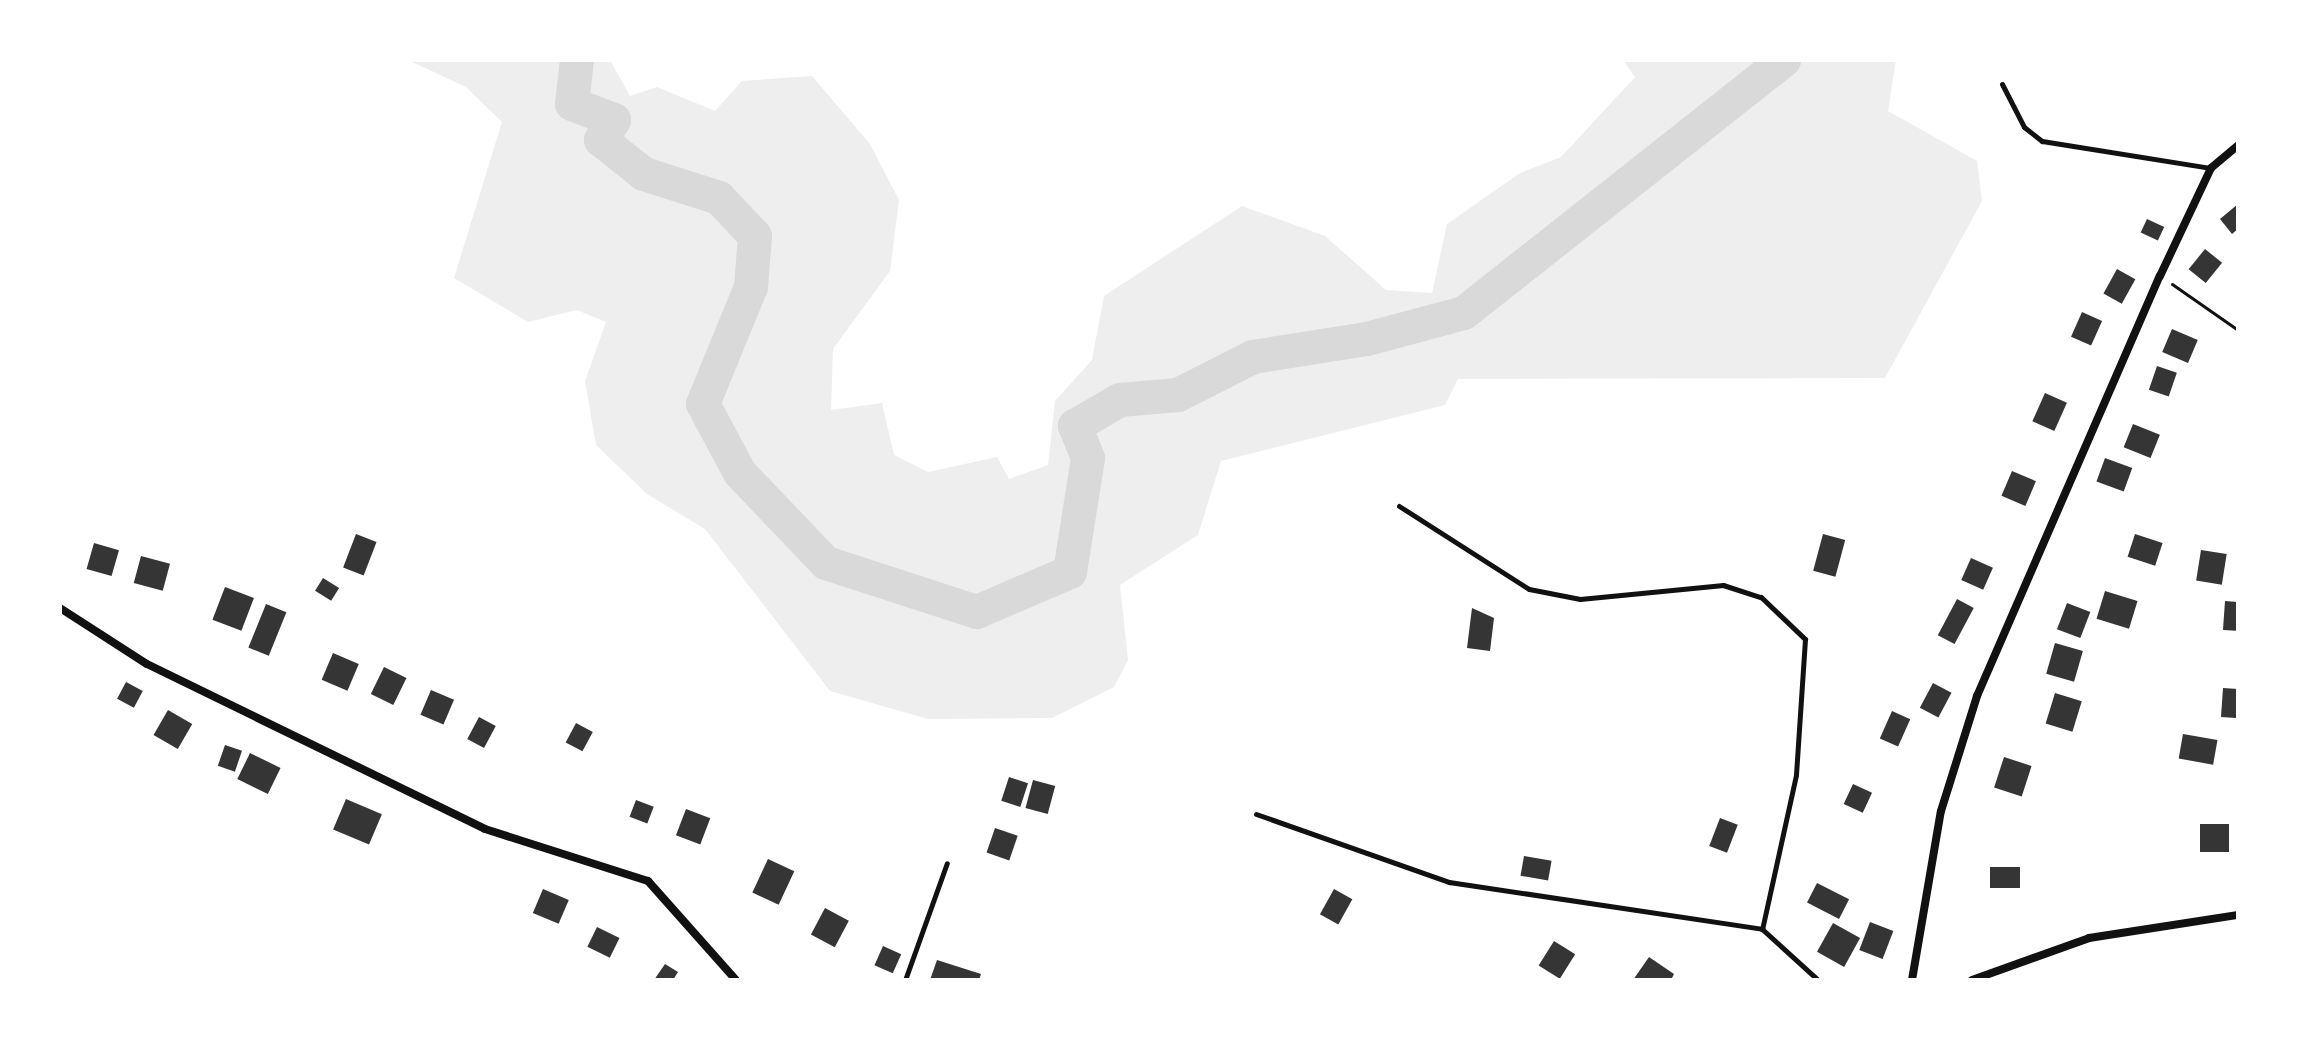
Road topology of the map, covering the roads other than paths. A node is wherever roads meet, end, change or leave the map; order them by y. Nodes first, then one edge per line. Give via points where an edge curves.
1 (2002, 84) dead end
2 (2238, 145) edge
3 (2211, 168) junction
4 (1399, 506) dead end
5 (60, 608) edge
6 (1256, 814) dead end
7 (947, 863) dead end
8 (2238, 915) edge
9 (1762, 929) junction
10 (736, 980) edge
11 (905, 980) edge
12 (1818, 980) edge
13 (1912, 980) edge
14 (1972, 980) edge

1 - 3 lane via 2024,127 2042,141
2 - 3 street
3 - 13 street via 1977,696 1941,811
4 - 9 lane via 1529,589 1580,599 1723,585 1761,597 1805,639 1796,775
5 - 10 street via 147,664 485,829 648,881
6 - 9 lane via 1449,882 1699,914
7 - 11 lane
8 - 14 street via 2089,938
9 - 12 lane

